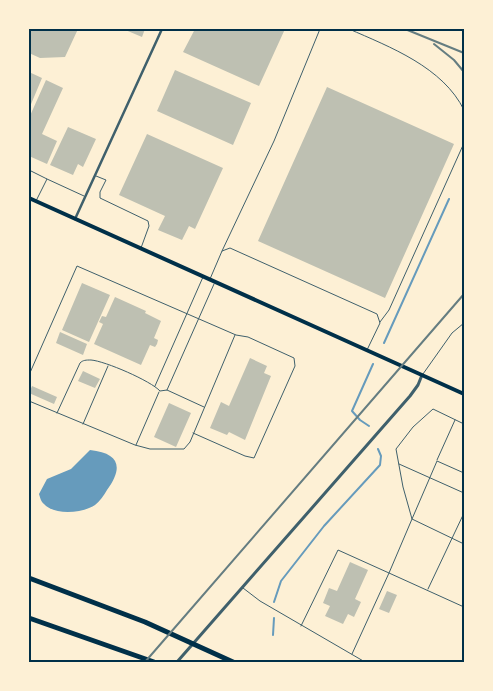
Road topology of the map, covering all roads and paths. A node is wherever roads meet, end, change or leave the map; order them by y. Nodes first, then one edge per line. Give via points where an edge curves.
1 (162, 29) edge
2 (320, 29) edge
3 (349, 29) edge
4 (464, 110) edge
5 (464, 143) edge
6 (29, 170) edge
7 (95, 175) junction
8 (46, 178) junction
9 (85, 196) junction
10 (29, 198) edge
11 (36, 202) junction
12 (75, 219) junction
13 (140, 248) junction
14 (222, 251) junction
15 (203, 276) junction
16 (209, 279) junction
17 (215, 282) junction
18 (186, 314) junction
19 (198, 318) junction
20 (464, 322) edge
21 (380, 323) junction
22 (236, 335) junction
23 (367, 350) junction
24 (108, 365) junction
25 (29, 375) edge
26 (422, 375) junction
27 (155, 386) junction
28 (167, 390) junction
29 (160, 391) junction
30 (464, 394) edge
31 (29, 401) edge
32 (204, 407) junction
33 (57, 413) junction
34 (455, 420) junction
35 (83, 424) junction
36 (464, 424) edge
37 (193, 433) junction
38 (136, 445) junction
39 (437, 461) junction
40 (399, 464) junction
41 (464, 473) edge
42 (430, 478) junction
43 (464, 493) edge
44 (464, 513) edge
45 (412, 519) junction
46 (453, 538) junction
47 (464, 544) edge
48 (389, 573) junction
49 (29, 578) edge
50 (242, 588) junction
51 (428, 590) junction
52 (464, 607) edge
53 (29, 618) edge
54 (301, 626) junction
55 (352, 654) junction
56 (154, 662) edge
57 (177, 662) edge
58 (233, 662) edge
59 (365, 662) edge

1 - 7 street
2 - 14 lane via 274,141
3 - 4 lane via 398,51 428,69 448,87
5 - 21 lane via 389,310
6 - 8 lane
7 - 9 street
7 - 13 lane via 106,180 100,198 148,221
8 - 9 lane
8 - 11 lane
9 - 12 street
10 - 11 main road
11 - 12 main road
12 - 13 main road
13 - 15 main road
14 - 16 lane
14 - 21 lane via 230,248 376,314
15 - 16 main road
15 - 18 lane
16 - 17 main road
17 - 19 lane
17 - 23 main road
18 - 19 lane
18 - 25 lane via 77,266
18 - 27 lane
19 - 22 lane
19 - 28 lane
20 - 26 lane via 452,333
21 - 23 lane
22 - 32 lane
22 - 37 lane via 292,356 295,361 287,384 254,458
23 - 26 main road
24 - 27 lane
24 - 33 lane via 93,360 80,363
24 - 35 lane
26 - 30 main road
26 - 50 street via 410,396
27 - 29 lane
28 - 29 lane
28 - 32 lane
29 - 38 lane
31 - 33 lane
32 - 37 lane
33 - 35 lane
34 - 36 lane
34 - 39 lane
34 - 40 lane via 433,410 413,427 396,449
35 - 38 lane
37 - 38 lane via 184,449 150,449
39 - 41 lane
39 - 42 lane
40 - 42 lane
40 - 45 lane
42 - 43 lane
42 - 45 lane
44 - 46 lane
45 - 46 lane
45 - 48 lane
46 - 47 lane
46 - 51 lane
48 - 51 lane
48 - 54 lane via 338,550
48 - 55 lane
49 - 58 highway via 145,622
50 - 54 lane
50 - 57 street
51 - 52 lane
53 - 56 highway
54 - 55 lane
55 - 59 lane

